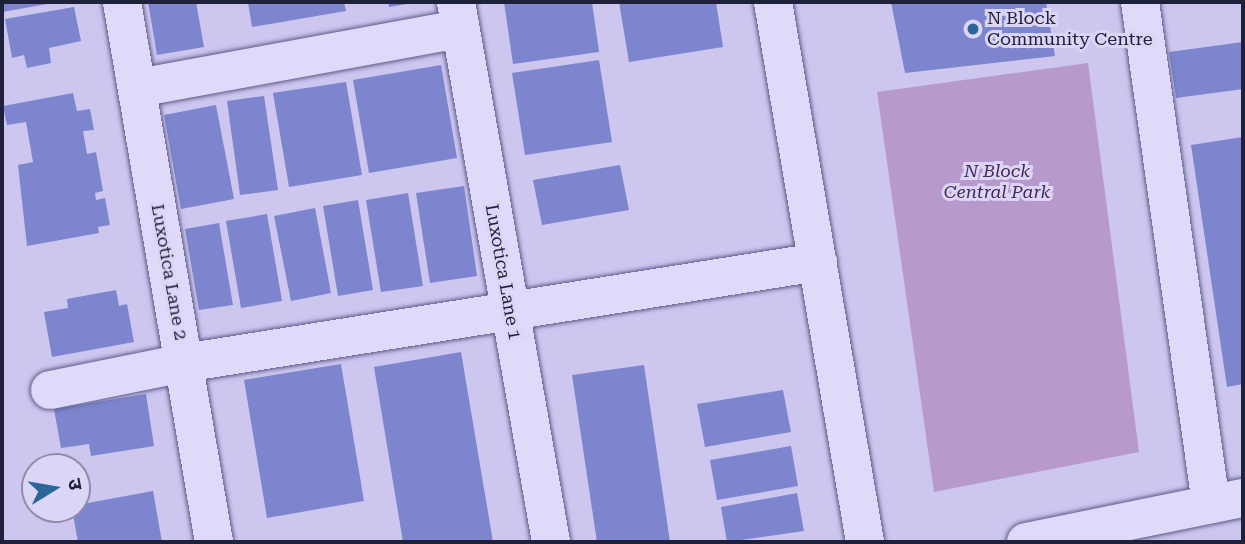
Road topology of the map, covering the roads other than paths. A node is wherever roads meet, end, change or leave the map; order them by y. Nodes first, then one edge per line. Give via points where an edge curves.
1 (122, 2) edge
2 (773, 2) edge
3 (1140, 2) edge
4 (458, 15) edge
5 (138, 88) junction
6 (818, 262) junction
7 (510, 311) junction
8 (184, 363) junction
9 (50, 390) dead end
10 (1227, 501) edge
11 (214, 542) edge
12 (551, 542) edge
13 (865, 542) edge
14 (1026, 542) edge

1 - 5 street, Luxotica Lane 2
2 - 6 street
3 - 10 street
4 - 5 street
4 - 7 street, Luxotica Lane 1
5 - 8 street, Luxotica Lane 2
6 - 7 street
6 - 13 street
7 - 8 street
7 - 12 street, Luxotica Lane 1
8 - 9 street
8 - 11 street, Luxotica Lane 2
10 - 14 street

